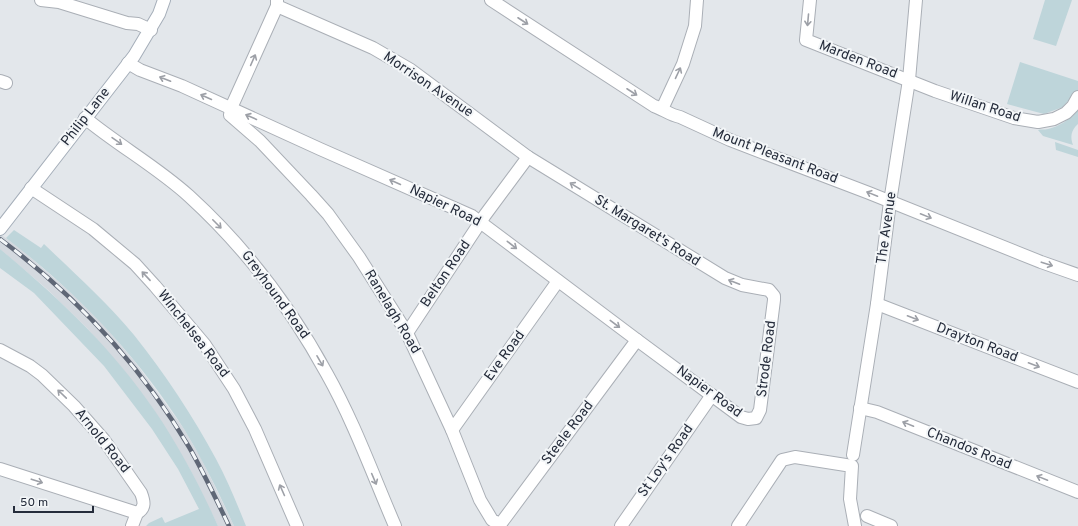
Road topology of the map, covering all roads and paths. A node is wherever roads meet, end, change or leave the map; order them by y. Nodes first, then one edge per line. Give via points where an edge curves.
1 (41, 0) edge
2 (164, 0) edge
3 (491, 0) edge
4 (697, 0) edge
5 (810, 0) edge
6 (916, 0) edge
7 (277, 3) edge
8 (150, 30) junction
9 (128, 63) junction
10 (909, 80) junction
11 (1078, 97) edge
12 (231, 108) junction
13 (662, 109) junction
14 (85, 118) junction
15 (269, 124) junction
16 (260, 140) junction
17 (528, 157) junction
18 (31, 188) junction
19 (890, 202) junction
20 (481, 222) junction
21 (1, 228) edge
22 (1078, 275) edge
23 (558, 281) junction
24 (772, 292) joint
25 (877, 304) junction
26 (407, 333) junction
27 (637, 340) junction
28 (0, 350) edge
29 (1078, 382) edge
30 (712, 395) junction
31 (860, 408) junction
32 (748, 419) joint
33 (452, 430) junction
34 (852, 461) junction
35 (0, 469) edge
36 (1078, 492) edge
37 (137, 513) junction
38 (867, 516) dead end
39 (854, 521) edge
40 (499, 525) edge
41 (132, 526) edge
42 (297, 526) edge
43 (395, 526) edge
44 (621, 526) edge
45 (738, 526) edge
46 (891, 526) edge

1 - 8 street via 59,2 138,24
2 - 8 street, Philip Lane
3 -> 13 street, Mount Pleasant Road
13 -> 4 street via 685,58 695,26
5 -> 10 street, Marden Road via 806,40
6 - 10 street, The Avenue
12 -> 7 street
7 - 17 street, Morrison Avenue via 372,48 411,70
8 - 9 street, Philip Lane
12 -> 9 street, Napier Road
9 - 14 street, Philip Lane
10 - 11 street, Willan Road via 1000,114 1038,122 1060,117 1073,106
10 - 19 street, The Avenue
15 -> 12 street, Napier Road
12 - 16 street, Ranelagh Road via 230,115
19 -> 13 street, Mount Pleasant Road via 730,140
14 - 18 street, Philip Lane
14 -> 43 street, Greyhound Road via 188,196 248,256 305,335 328,375
15 - 16 street
20 -> 15 street, Napier Road
16 - 26 street, Ranelagh Road via 328,214 359,257
17 - 20 street, Belton Road
24 -> 17 street, St. Margaret's Road via 725,278
18 - 21 street, Philip Lane
42 -> 18 street, Winchelsea Road via 248,416 234,389 205,345 135,264 93,229
19 -> 22 street, Mount Pleasant Road
19 - 25 street, The Avenue
20 -> 23 street, Napier Road
20 - 26 street, Belton Road
23 -> 27 street, Napier Road
23 - 33 street, Eve Road
24 - 32 street, Strode Road via 774,300 760,410 756,418
25 -> 29 street, Drayton Road
25 - 31 street, The Avenue
26 - 33 street, Ranelagh Road
27 - 30 street, Napier Road
27 - 40 street, Steele Road
37 -> 28 street, Arnold Road via 144,506 141,492 104,440 42,375
30 - 32 street, Napier Road via 741,417
30 - 44 street, St Loy's Road
31 - 34 street, The Avenue
36 -> 31 street, Chandos Road via 877,412
33 - 40 street, Ranelagh Road via 480,500 492,520
34 - 39 street, The Avenue via 850,499
34 - 45 street via 795,457 782,460
35 -> 37 street
37 - 41 street
38 - 46 street

